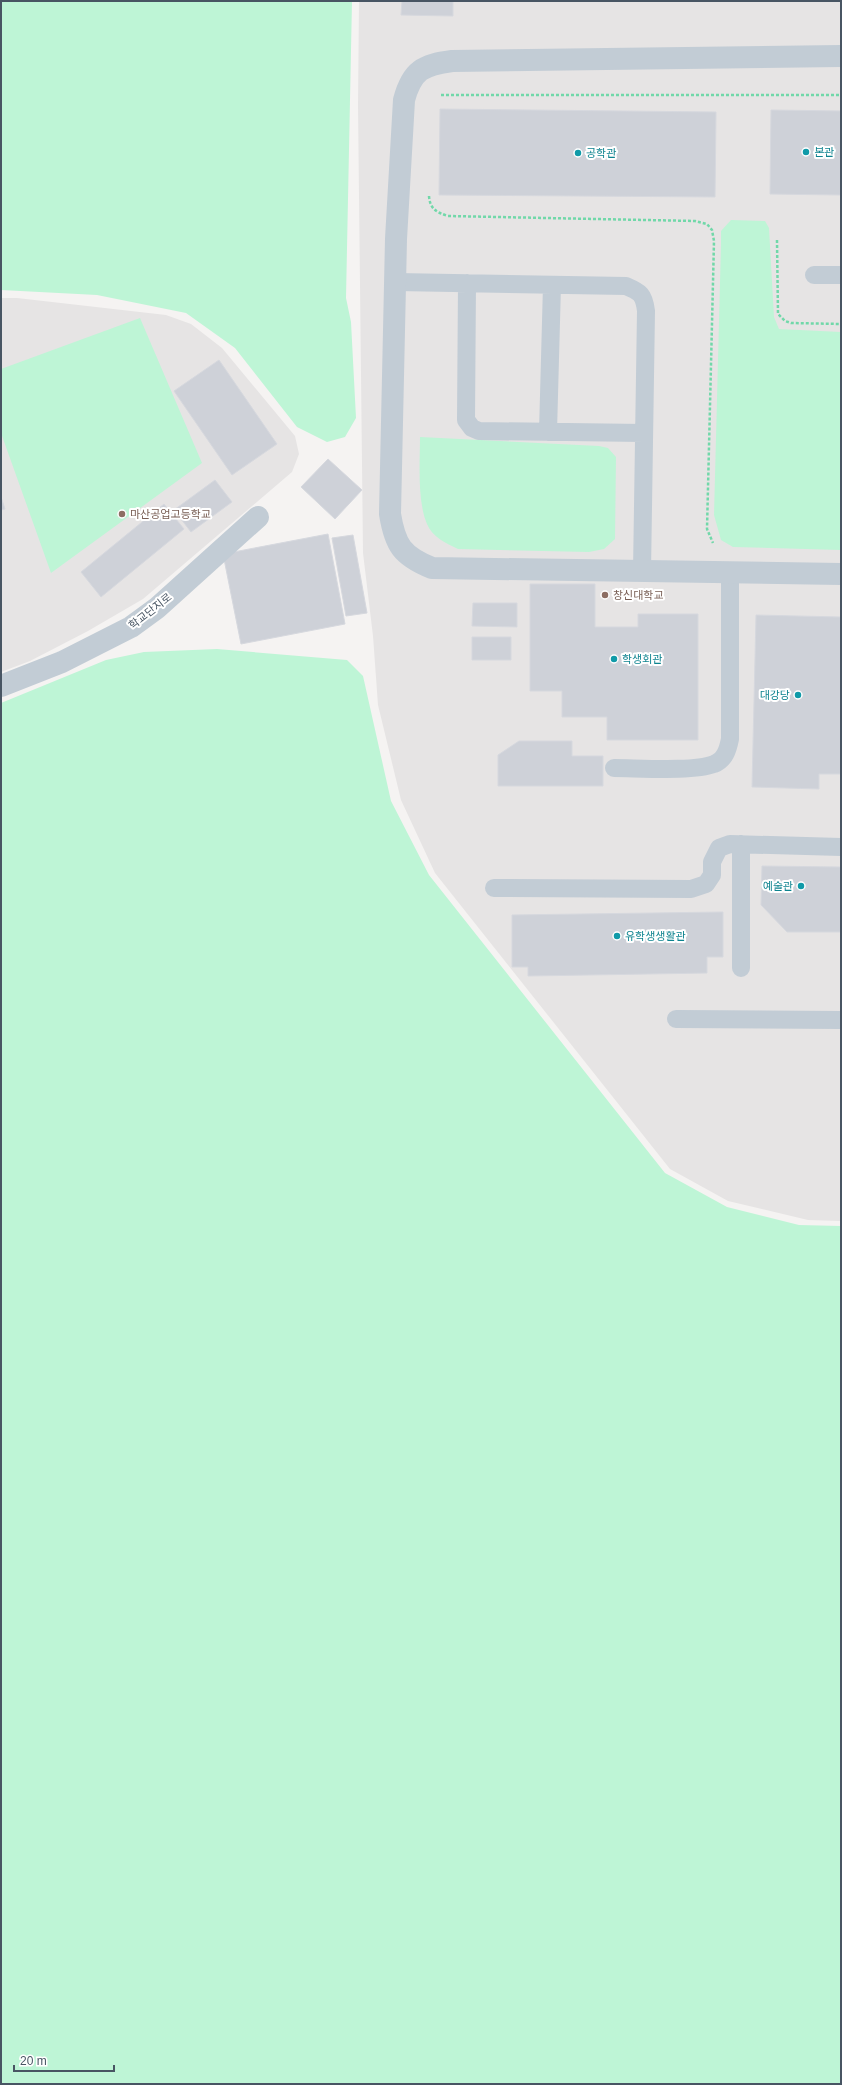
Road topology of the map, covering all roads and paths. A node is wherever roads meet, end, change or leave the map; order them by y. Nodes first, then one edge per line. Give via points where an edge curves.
1 (841, 56) edge
2 (438, 95) dead end
3 (841, 95) edge
4 (429, 190) dead end
5 (448, 216) dead end
6 (777, 240) dead end
7 (814, 275) dead end
8 (841, 275) edge
9 (396, 282) junction
10 (467, 283) junction
11 (552, 285) junction
12 (841, 324) edge
13 (548, 432) junction
14 (644, 433) junction
15 (258, 517) dead end
16 (642, 572) junction
17 (730, 573) junction
18 (841, 574) edge
19 (1, 686) edge
20 (614, 768) dead end
21 (741, 844) junction
22 (841, 847) edge
23 (494, 888) dead end
24 (741, 968) dead end
25 (676, 1019) dead end
26 (841, 1020) edge

1 - 9 street via 452,61 432,64 419,70 408,84 404,100
2 - 3 path
4 - 5 path via 430,206 436,212
6 - 12 path via 778,314 791,323
7 - 8 lane
9 - 10 lane
9 - 16 street via 390,514 393,535 401,550 416,562 438,569
10 - 11 lane
10 - 13 lane via 466,420 472,428 479,431
11 - 13 lane
11 - 14 lane via 626,286 638,291 645,300
13 - 14 lane
14 - 16 lane
15 - 19 street, 학교단지로 via 157,608 131,627 62,662
16 - 17 street
17 - 18 street
17 - 20 lane via 730,739 727,753 715,764 694,768
21 - 22 lane
21 - 23 lane via 719,848 712,862 712,875 706,884 691,889
21 - 24 lane
25 - 26 lane

